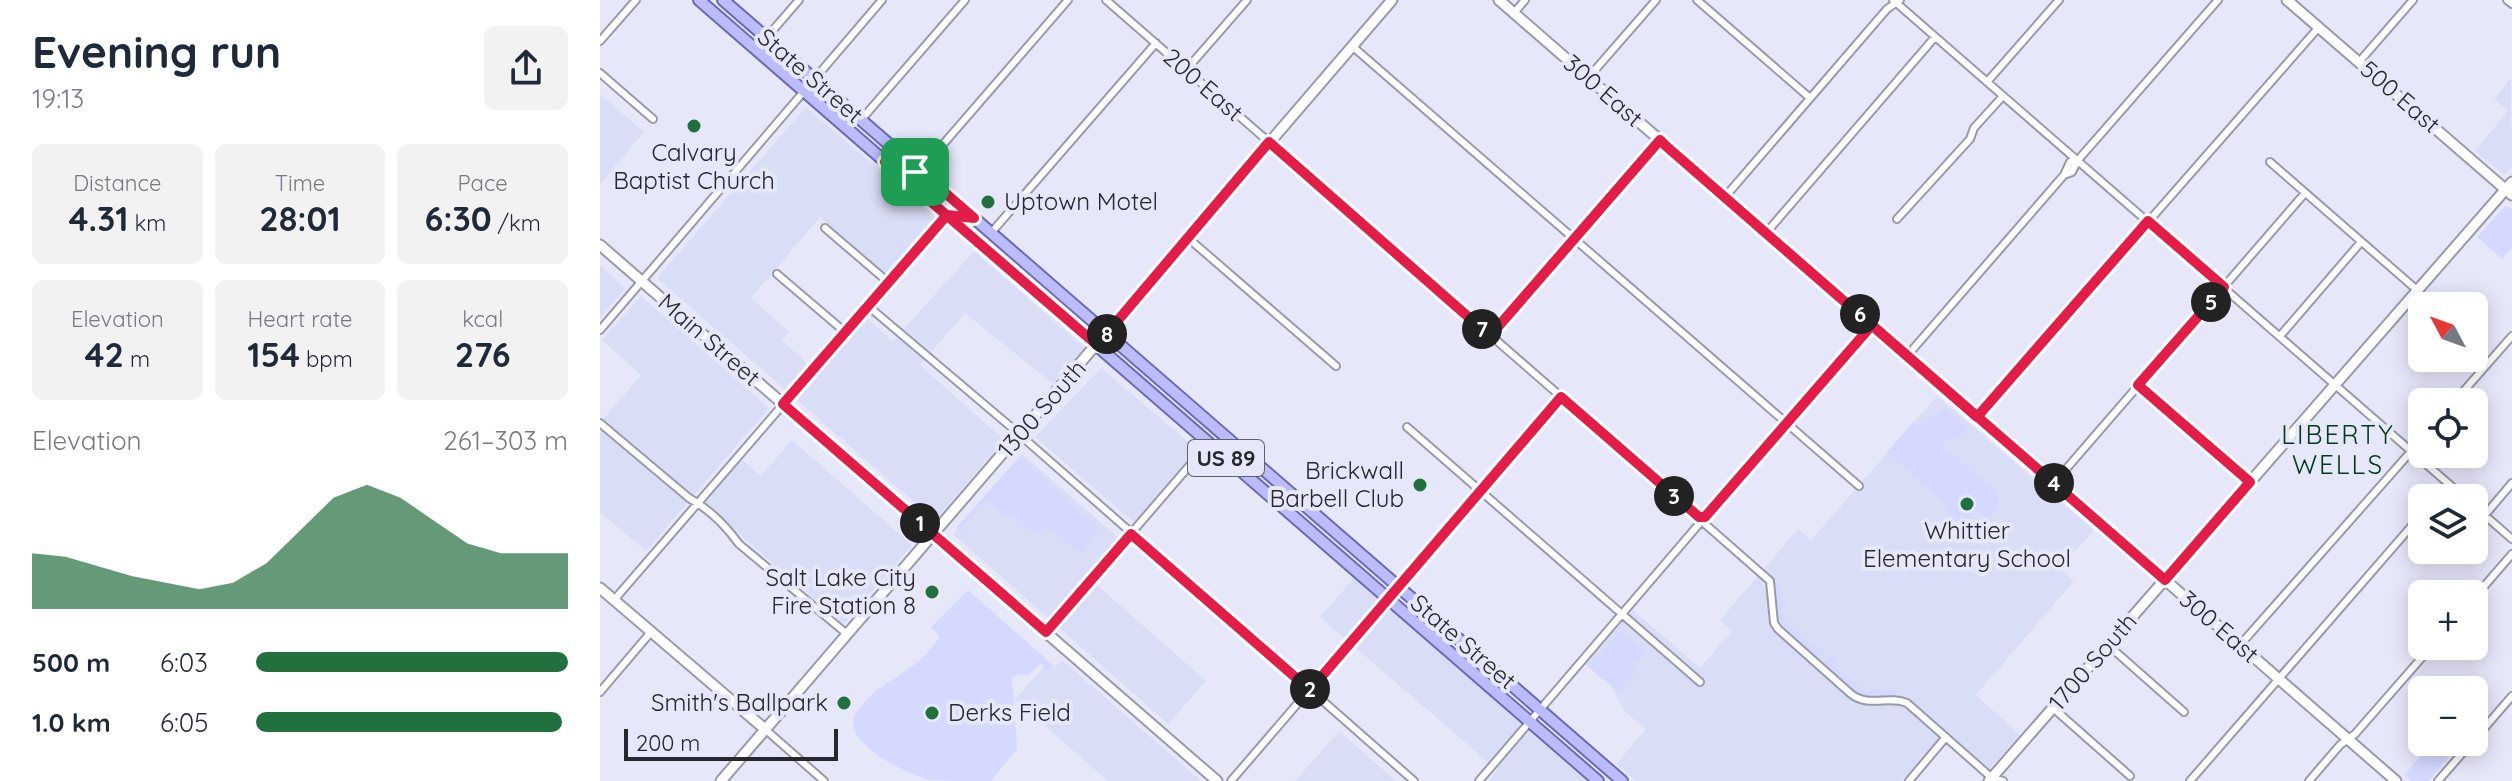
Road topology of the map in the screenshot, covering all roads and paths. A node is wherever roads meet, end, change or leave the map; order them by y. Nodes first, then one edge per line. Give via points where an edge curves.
1 (636, 0) edge
2 (699, 0) edge
3 (723, 0) edge
4 (799, 0) edge
5 (882, 0) edge
6 (965, 0) edge
7 (1068, 0) edge
8 (1106, 0) edge
9 (1247, 0) edge
10 (1392, 0) edge
11 (1499, 0) edge
12 (1525, 0) edge
13 (1656, 0) edge
14 (1697, 0) edge
15 (2059, 0) edge
16 (2218, 0) edge
17 (2287, 0) edge
18 (2413, 0) edge
19 (2507, 0) edge
20 (1896, 1) edge
21 (2512, 4) edge
22 (1514, 13) junction
23 (2319, 27) junction
24 (767, 37) junction
25 (1935, 37) junction
26 (600, 41) edge
27 (1156, 43) junction
28 (1352, 46) junction
29 (2359, 62) junction
30 (1186, 70) junction
31 (600, 73) edge
32 (1588, 78) junction
33 (814, 79) junction
34 (1987, 82) junction
35 (804, 91) junction
36 (2003, 96) junction
37 (1810, 98) junction
38 (653, 119) dead end
39 (861, 120) junction
40 (1660, 140) junction
41 (1269, 142) junction
42 (2078, 160) junction
43 (885, 162) junction
44 (2270, 162) dead end
45 (920, 171) junction
46 (2510, 189) edge
47 (2305, 193) junction
48 (1725, 197) junction
49 (947, 215) junction
50 (974, 218) junction
51 (1897, 219) dead end
52 (2148, 221) junction
53 (825, 228) dead end
54 (991, 233) junction
55 (1766, 233) junction
56 (1188, 238) junction
57 (1575, 239) junction
58 (2361, 242) junction
59 (600, 245) edge
60 (777, 274) dead end
61 (642, 281) junction
62 (888, 282) junction
63 (2224, 287) junction
64 (2417, 290) junction
65 (868, 306) junction
66 (1872, 325) junction
67 (600, 330) edge
68 (845, 332) junction
69 (1107, 333) junction
70 (1490, 336) junction
71 (2280, 336) junction
72 (2512, 336) edge
73 (1097, 345) junction
74 (1907, 356) junction
75 (1336, 366) dead end
76 (2335, 384) junction
77 (2138, 385) junction
78 (2466, 388) edge
79 (1561, 397) junction
80 (783, 404) junction
81 (1977, 417) junction
82 (600, 423) edge
83 (1787, 423) junction
84 (1407, 427) dead end
85 (1019, 436) junction
86 (1209, 443) junction
87 (2408, 448) edge
88 (2408, 454) edge
89 (2431, 468) edge
90 (2250, 482) junction
91 (2054, 483) junction
92 (2448, 483) edge
93 (2512, 483) edge
94 (1859, 486) dead end
95 (1480, 491) junction
96 (698, 503) junction
97 (2488, 511) edge
98 (2488, 518) edge
99 (1702, 521) junction
100 (2408, 530) edge
101 (934, 534) junction
102 (1131, 534) junction
103 (2512, 539) edge
104 (2512, 554) edge
105 (2165, 580) junction
106 (2488, 582) edge
107 (1398, 586) junction
108 (600, 588) edge
109 (1388, 599) junction
110 (614, 600) junction
111 (1622, 614) junction
112 (651, 632) junction
113 (1046, 632) junction
114 (847, 634) junction
115 (2108, 645) junction
116 (2240, 645) junction
117 (2420, 660) edge
118 (2279, 679) junction
119 (1700, 682) dead end
120 (1310, 690) junction
121 (600, 692) edge
122 (2512, 696) edge
123 (2053, 708) junction
124 (1540, 710) junction
125 (2184, 712) dead end
126 (1530, 722) junction
127 (2488, 724) edge
128 (766, 730) junction
129 (1946, 737) junction
130 (2348, 739) junction
131 (2460, 756) edge
132 (2130, 776) dead end
133 (1991, 779) edge
134 (721, 781) edge
135 (824, 781) edge
136 (1217, 781) edge
137 (1231, 781) edge
138 (1414, 781) edge
139 (1479, 781) edge
140 (1598, 781) edge
141 (1622, 781) edge
142 (1909, 781) edge
143 (2003, 781) edge
144 (2190, 781) edge
145 (2309, 781) edge
146 (2396, 781) edge
147 (2438, 781) edge

1 - 26 street
2 - 35 main road, State Street / US 89
3 - 24 main road, State Street / US 89
4 - 24 street
5 - 33 street
6 - 39 street
7 - 45 street
8 - 27 street, 200 East
9 - 30 street
10 - 28 street, 1300 South
11 - 22 street, 300 East
12 - 22 street
13 - 32 street
14 - 37 street
15 - 34 street
16 - 42 street
17 - 23 street, 500 East
18 - 29 street
19 - 21 street
20 - 25 street
20 - 37 street
22 - 32 street, 300 East
23 - 29 street, 500 East
23 - 52 street
24 - 33 main road, State Street / US 89
25 - 34 street
25 - 55 street
27 - 30 street, 200 East
27 - 54 street
28 - 41 street, 1300 South
28 - 57 street
29 - 46 street, 500 East
30 - 41 street, 200 East
31 - 38 street
32 - 40 street, 300 East
33 - 35 street
33 - 39 main road, State Street / US 89
34 - 36 street
35 - 43 main road, State Street / US 89
35 - 61 street
36 - 42 street
36 - 51 street
37 - 48 street
39 - 45 main road, State Street / US 89
40 - 48 street, 300 East
40 - 57 street
41 - 56 street, 1300 South
41 - 70 street, 200 East
42 - 52 street
42 - 74 street
43 - 45 main road
43 - 49 main road, State Street / US 89
44 - 47 street
45 - 50 main road, State Street / US 89
46 - 64 street, 1700 South
47 - 58 street
47 - 63 street
48 - 55 street, 300 East
49 - 50 main road
49 - 62 street
49 - 73 main road, State Street / US 89
50 - 54 main road, State Street / US 89
52 - 63 street
52 - 81 street
53 - 62 street
54 - 69 main road, State Street / US 89
55 - 66 street, 300 East
56 - 69 street, 1300 South
56 - 75 street
57 - 70 street
57 - 83 street
58 - 64 street
58 - 71 street
59 - 61 street, Main Street
60 - 68 street
61 - 67 street
61 - 80 street, Main Street
62 - 65 street
63 - 71 street
63 - 77 street
64 - 76 street, 1700 South
65 - 68 street
65 - 85 street
66 - 74 street, 300 East
66 - 83 street
68 - 80 street
69 - 73 street, 1300 South
69 - 107 main road, State Street / US 89
70 - 79 street, 200 East
71 - 76 street
72 - 78 street
73 - 85 street, 1300 South
73 - 86 main road, State Street / US 89
74 - 81 street, 300 East
76 - 87 street
76 - 90 street, 1700 South
77 - 90 street
77 - 91 street
79 - 95 street
79 - 99 street, 200 East
80 - 96 street
80 - 101 street, Main Street
81 - 91 street, 300 East
82 - 96 street
83 - 94 street
83 - 99 street
84 - 95 street
85 - 101 street, 1300 South
85 - 102 street
86 - 102 street
86 - 109 main road, State Street / US 89
88 - 116 street
89 - 92 street
90 - 105 street, 1700 South
91 - 105 street, 300 East
93 - 97 street
95 - 107 street
95 - 111 street
96 - 110 street
96 - 114 street
98 - 103 street
99 - 111 street
99 - 129 street, 200 East via 1770,581 1778,629 1858,699 1907,703
100 - 118 street
101 - 113 street, Main Street
101 - 114 street, 1300 South
102 - 113 street
102 - 120 street
104 - 106 street
105 - 115 street, 1700 South
105 - 116 street, 300 East
107 - 109 street
107 - 124 main road, State Street / US 89
108 - 110 street
109 - 120 street
109 - 126 main road, State Street / US 89
110 - 112 street
111 - 119 street
111 - 124 street
112 - 121 street
112 - 128 street
113 - 136 street, Main Street
114 - 128 street, 1300 South
115 - 123 street, 1700 South
115 - 125 street
116 - 118 street, 300 East
117 - 130 street
118 - 130 street, 300 East
118 - 144 street
120 - 137 street
120 - 138 street
122 - 127 street
123 - 132 street
123 - 133 street, 1700 South
124 - 126 street
124 - 141 main road, State Street / US 89
126 - 139 street
126 - 140 main road, State Street / US 89
128 - 134 street, 1300 South
128 - 135 street
129 - 133 street, 200 East
129 - 142 street
130 - 145 street
130 - 146 street, 300 East
131 - 147 street
133 - 143 street, 200 East

